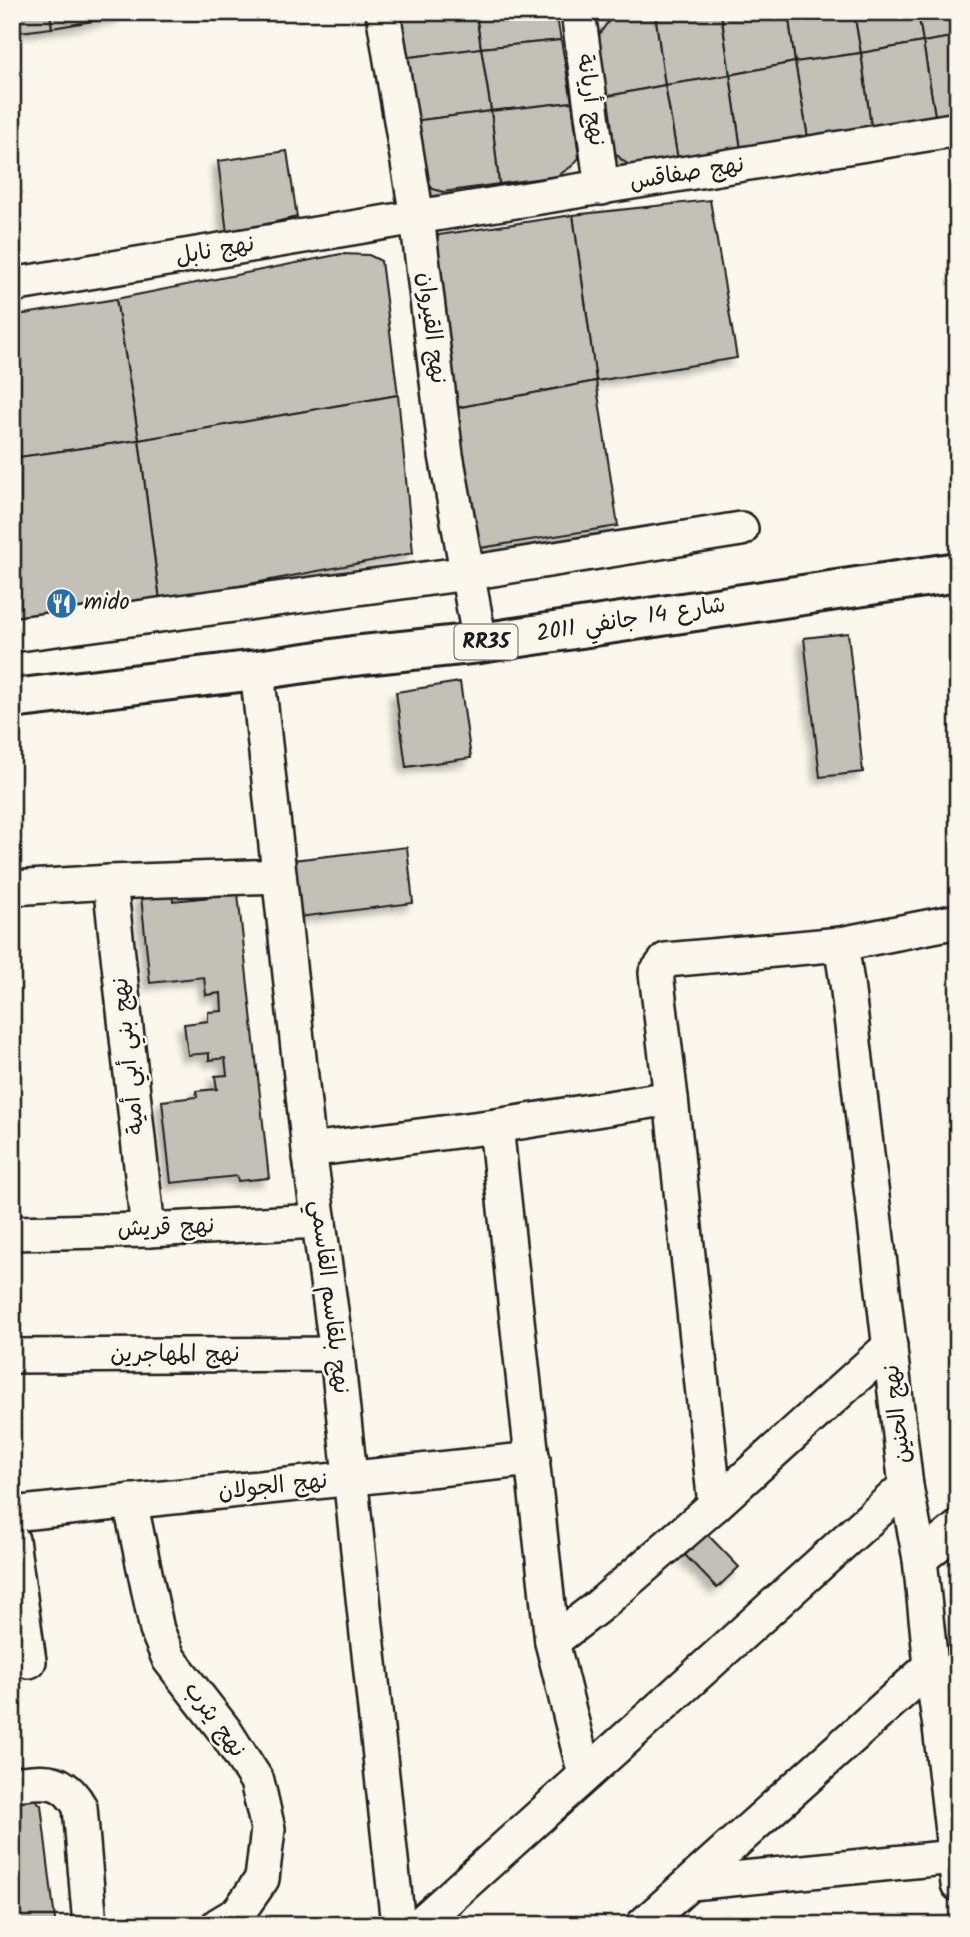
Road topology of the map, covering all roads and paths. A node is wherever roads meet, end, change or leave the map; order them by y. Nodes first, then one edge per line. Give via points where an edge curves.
1 (383, 12) edge
2 (578, 12) edge
3 (958, 129) edge
4 (602, 188) junction
5 (417, 217) junction
6 (12, 285) edge
7 (741, 529) dead end
8 (958, 572) edge
9 (468, 573) junction
10 (12, 635) edge
11 (480, 643) junction
12 (257, 670) junction
13 (12, 699) edge
14 (279, 876) junction
15 (110, 882) junction
16 (12, 888) edge
17 (958, 921) edge
18 (841, 944) junction
19 (671, 1098) junction
20 (496, 1126) junction
21 (309, 1150) junction
22 (319, 1221) junction
23 (148, 1230) junction
24 (12, 1233) edge
25 (890, 1346) junction
26 (337, 1354) junction
27 (12, 1356) edge
28 (533, 1459) junction
29 (350, 1479) junction
30 (906, 1486) junction
31 (130, 1501) junction
32 (715, 1505) junction
33 (12, 1514) edge
34 (958, 1528) edge
35 (12, 1541) edge
36 (920, 1559) junction
37 (552, 1642) junction
38 (29, 1661) dead end
39 (931, 1666) junction
40 (949, 1726) edge
41 (585, 1775) junction
42 (12, 1784) edge
43 (956, 1871) edge
44 (691, 1883) junction
45 (90, 1925) edge
46 (218, 1925) edge
47 (398, 1925) edge
48 (419, 1925) edge
49 (643, 1925) edge

1 - 5 street, نهج القيروان
2 - 4 street, نهج أريانة
3 - 4 street, نهج صفاقس
4 - 5 street, نهج صفاقس
5 - 6 street, نهج نابل
5 - 9 street, نهج القيروان via 446,455
7 - 9 street
8 - 11 main road, شارع 14 جانفي 2011 / RR35
9 - 10 street
9 - 11 street, نهج القيروان
11 - 12 main road, شارع 14 جانفي 2011 / RR35
12 - 13 main road, شارع 14 جانفي 2011 / RR35
12 - 14 street, نهج بلقاسم القاسمي
14 - 15 street
14 - 21 street, نهج بلقاسم القاسمي
15 - 16 street
15 - 23 street, نهج بني أبي أمية
17 - 18 street
18 - 19 street via 666,960 656,973
18 - 25 street, نهج الحنين
19 - 20 street
19 - 32 street
20 - 21 street
20 - 28 street
21 - 22 street, نهج بلقاسم القاسمي
22 - 23 street, نهج قريش
22 - 26 street, نهج بلقاسم القاسمي
23 - 24 street, نهج قريش
25 - 30 street, نهج الحنين
25 - 32 street
26 - 27 street, نهج المهاجرين
26 - 29 street, نهج بلقاسم القاسمي
28 - 29 street, نهج الجولان
28 - 37 street
29 - 31 street, نهج الجولان
29 - 47 street, نهج بلقاسم القاسمي
30 - 36 street, نهج الحنين
30 - 41 street
31 - 33 street, نهج الجولان
31 - 46 street, نهج يثرب via 165,1650 257,1781 268,1829 262,1879 238,1913
32 - 37 street
34 - 36 street
35 - 38 street
36 - 39 street, نهج الحنين
37 - 41 street
39 - 40 street, نهج الحنين
39 - 44 street
40 - 43 street, نهج الحنين
41 - 48 street
42 - 45 street via 47,1780 61,1785 80,1807
43 - 44 street
44 - 49 street

